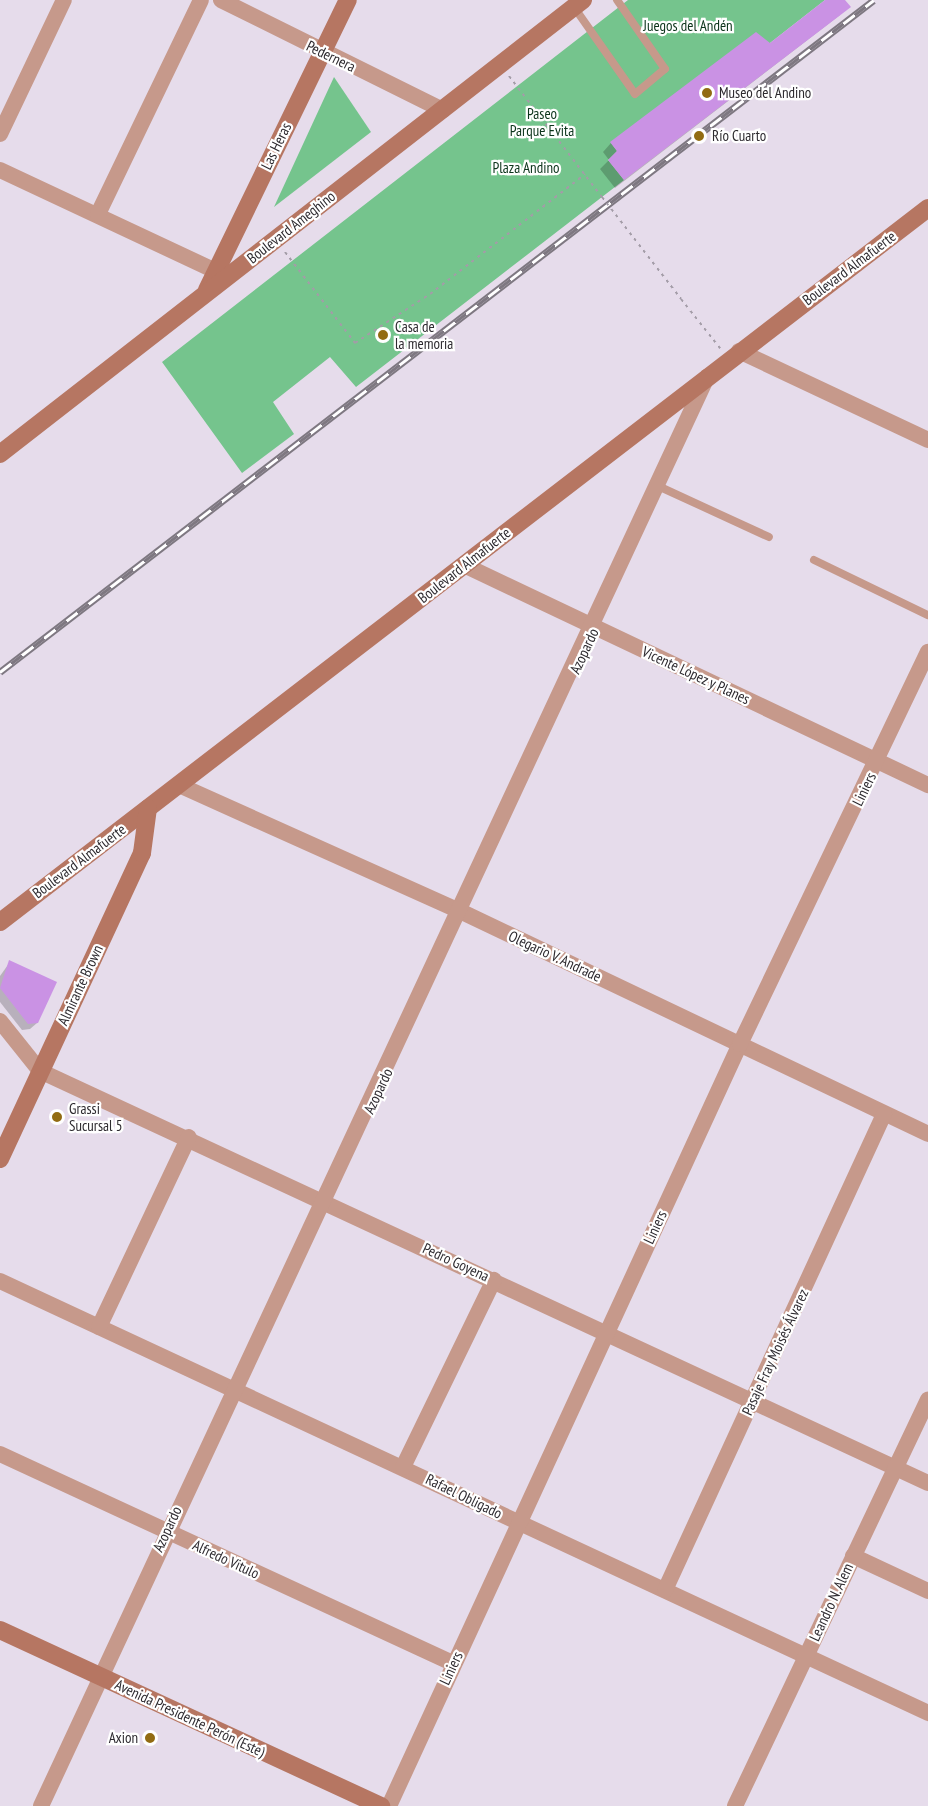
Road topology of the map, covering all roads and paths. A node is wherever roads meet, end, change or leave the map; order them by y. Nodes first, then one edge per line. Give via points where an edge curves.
1 (64, 0) edge
2 (201, 0) edge
3 (221, 0) edge
4 (348, 0) edge
5 (617, 0) edge
6 (578, 3) edge
7 (321, 51) junction
8 (500, 65) junction
9 (443, 110) junction
10 (2, 126) edge
11 (0, 170) edge
12 (585, 174) junction
13 (928, 208) edge
14 (98, 214) junction
15 (285, 252) dead end
16 (216, 271) junction
17 (206, 292) junction
18 (734, 355) junction
19 (709, 373) junction
20 (928, 440) edge
21 (2, 450) edge
22 (658, 486) junction
23 (769, 537) dead end
24 (814, 560) dead end
25 (464, 565) junction
26 (928, 615) edge
27 (595, 628) junction
28 (928, 652) edge
29 (878, 761) junction
30 (179, 785) junction
31 (928, 785) edge
32 (148, 808) junction
33 (462, 912) junction
34 (0, 922) edge
35 (0, 1022) edge
36 (740, 1044) junction
37 (40, 1071) junction
38 (884, 1114) junction
39 (6, 1130) edge
40 (928, 1134) edge
41 (189, 1137) junction
42 (0, 1159) edge
43 (326, 1202) junction
44 (494, 1280) junction
45 (0, 1281) edge
46 (99, 1327) junction
47 (607, 1332) junction
48 (234, 1389) junction
49 (928, 1399) edge
50 (753, 1401) junction
51 (0, 1454) edge
52 (403, 1467) junction
53 (895, 1467) junction
54 (928, 1483) edge
55 (520, 1523) junction
56 (166, 1531) junction
57 (854, 1556) junction
58 (664, 1590) junction
59 (928, 1591) edge
60 (0, 1630) edge
61 (806, 1656) junction
62 (452, 1664) junction
63 (101, 1677) junction
64 (928, 1713) edge
65 (740, 1804) edge
66 (41, 1806) edge
67 (381, 1806) edge
68 (389, 1806) edge

1 - 10 street
2 - 14 street
3 - 7 street, Pedernera
4 - 7 main road, Las Heras
5 - 6 lane via 665,69 635,94
6 - 8 main road, Boulevard Ameghino
7 - 9 street, Pedernera
7 - 16 main road, Las Heras
8 - 9 main road, Boulevard Ameghino
8 - 12 path
9 - 17 main road, Boulevard Ameghino
11 - 14 street
12 - 15 path via 430,294 355,342
12 - 18 path, bridge via 681,299
13 - 18 main road, Boulevard Almafuerte
14 - 16 street
16 - 17 main road, Las Heras
17 - 21 main road, Boulevard Ameghino
18 - 19 main road, Boulevard Almafuerte
18 - 20 street
19 - 22 street, Azopardo
19 - 25 main road, Boulevard Almafuerte
22 - 23 lane
22 - 27 street, Azopardo
24 - 26 lane
25 - 27 street, Vicente López y Planes
25 - 30 main road, Boulevard Almafuerte
27 - 29 street, Vicente López y Planes
27 - 33 street, Azopardo
28 - 29 street, Liniers
29 - 31 street, Vicente López y Planes
29 - 36 street, Liniers
30 - 32 main road, Boulevard Almafuerte
30 - 33 street, Olegario V. Andrade
32 - 34 main road, Boulevard Almafuerte
32 - 37 main road, Almirante Brown via 142,853
33 - 36 street, Olegario V. Andrade
33 - 43 street, Azopardo
35 - 37 street, Pedro Goyena
36 - 38 street, Olegario V. Andrade
36 - 47 street, Liniers
37 - 39 main road, Almirante Brown
37 - 41 street, Pedro Goyena
38 - 40 street, Olegario V. Andrade
38 - 50 street, Pasaje Fray Moisés Álvarez
39 - 42 main road, Almirante Brown
41 - 43 street, Pedro Goyena
41 - 46 street
43 - 44 street, Pedro Goyena
43 - 48 street, Azopardo
44 - 47 street, Pedro Goyena
44 - 52 street
45 - 46 street, Rafael Obligado
46 - 48 street, Rafael Obligado
47 - 50 street, Pedro Goyena
47 - 55 street, Liniers
48 - 52 street, Rafael Obligado
48 - 56 street, Azopardo
49 - 53 street, Leandro N. Alem
50 - 53 street, Pedro Goyena
50 - 58 street, Pasaje Fray Moisés Álvarez
51 - 56 street, Alfredo Vitulo
52 - 55 street, Rafael Obligado
53 - 54 street, Pedro Goyena
53 - 57 street, Leandro N. Alem
55 - 58 street, Rafael Obligado
55 - 62 street, Liniers
56 - 62 street, Alfredo Vitulo
56 - 63 street, Azopardo
57 - 59 street
57 - 61 street, Leandro N. Alem
58 - 61 street, Rafael Obligado
60 - 63 main road, Avenida Presidente Perón (Este)
61 - 64 street, Rafael Obligado
61 - 65 street, Leandro N. Alem
62 - 68 street, Liniers
63 - 66 street, Azopardo
63 - 67 main road, Avenida Presidente Perón (Este)

